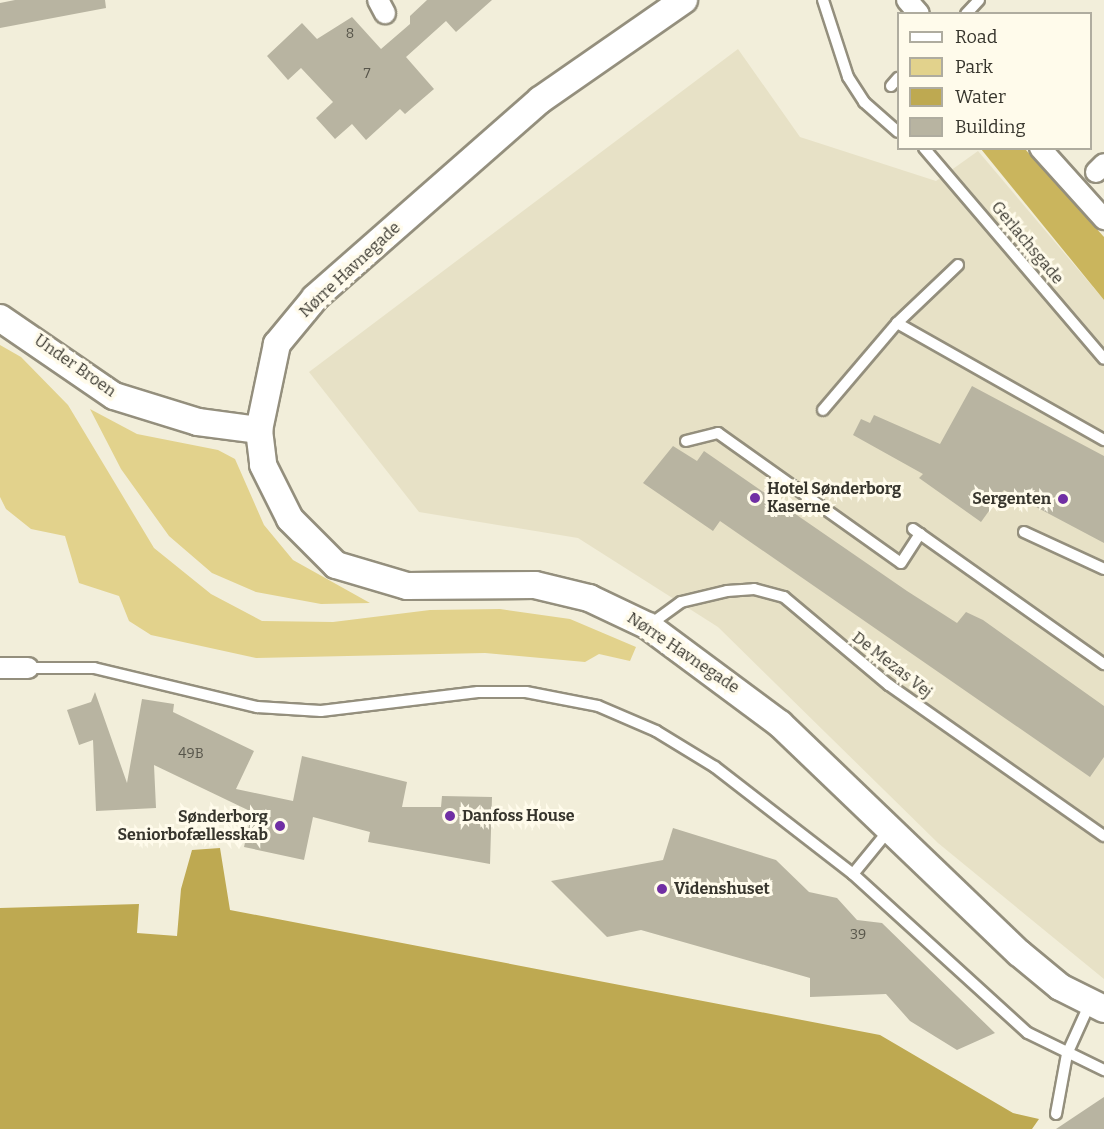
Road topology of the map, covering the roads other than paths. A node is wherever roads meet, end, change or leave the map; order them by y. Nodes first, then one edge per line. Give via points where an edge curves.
1 (684, 0) edge
2 (823, 0) edge
3 (907, 0) edge
4 (979, 0) edge
5 (917, 12) edge
6 (968, 12) edge
7 (897, 131) edge
8 (926, 150) edge
9 (1042, 150) edge
10 (1104, 219) edge
11 (958, 265) dead end
12 (0, 318) edge
13 (897, 323) junction
14 (1104, 359) edge
15 (823, 410) dead end
16 (259, 430) junction
17 (686, 441) dead end
18 (1104, 441) edge
19 (1024, 532) dead end
20 (1104, 569) edge
21 (648, 626) junction
22 (1104, 664) edge
23 (0, 668) edge
24 (28, 668) joint
25 (889, 830) junction
26 (1104, 836) edge
27 (853, 874) junction
28 (1097, 1006) edge
29 (1067, 1054) junction
30 (1104, 1070) edge
31 (1056, 1114) dead end

1 - 16 street, Nørre Havnegade via 540,100 315,298 277,344
2 - 7 lane via 848,77 864,102
3 - 5 street
4 - 6 lane
8 - 14 lane, Gerlachsgade
9 - 10 street
11 - 13 lane
12 - 16 street, Under Broen via 114,396 186,419
13 - 15 lane
13 - 18 lane
16 - 21 street, Nørre Havnegade via 263,465 290,519 336,565 407,586 535,585 589,598
17 - 22 lane via 718,433 901,563 916,531
19 - 20 lane
21 - 25 street, Nørre Havnegade via 780,724
21 - 26 lane, De Mezas Vej via 681,602 727,591 754,589 784,597 895,689
23 - 24 street
24 - 27 lane via 94,668 257,707 321,711 478,692 526,692 598,706 656,730 781,814
25 - 27 lane
25 - 28 street, Nørre Havnegade via 1018,953
27 - 29 lane via 1028,1033
28 - 29 lane, Nørre Havnegade
29 - 30 lane
29 - 31 lane, Nørre Havnegade

